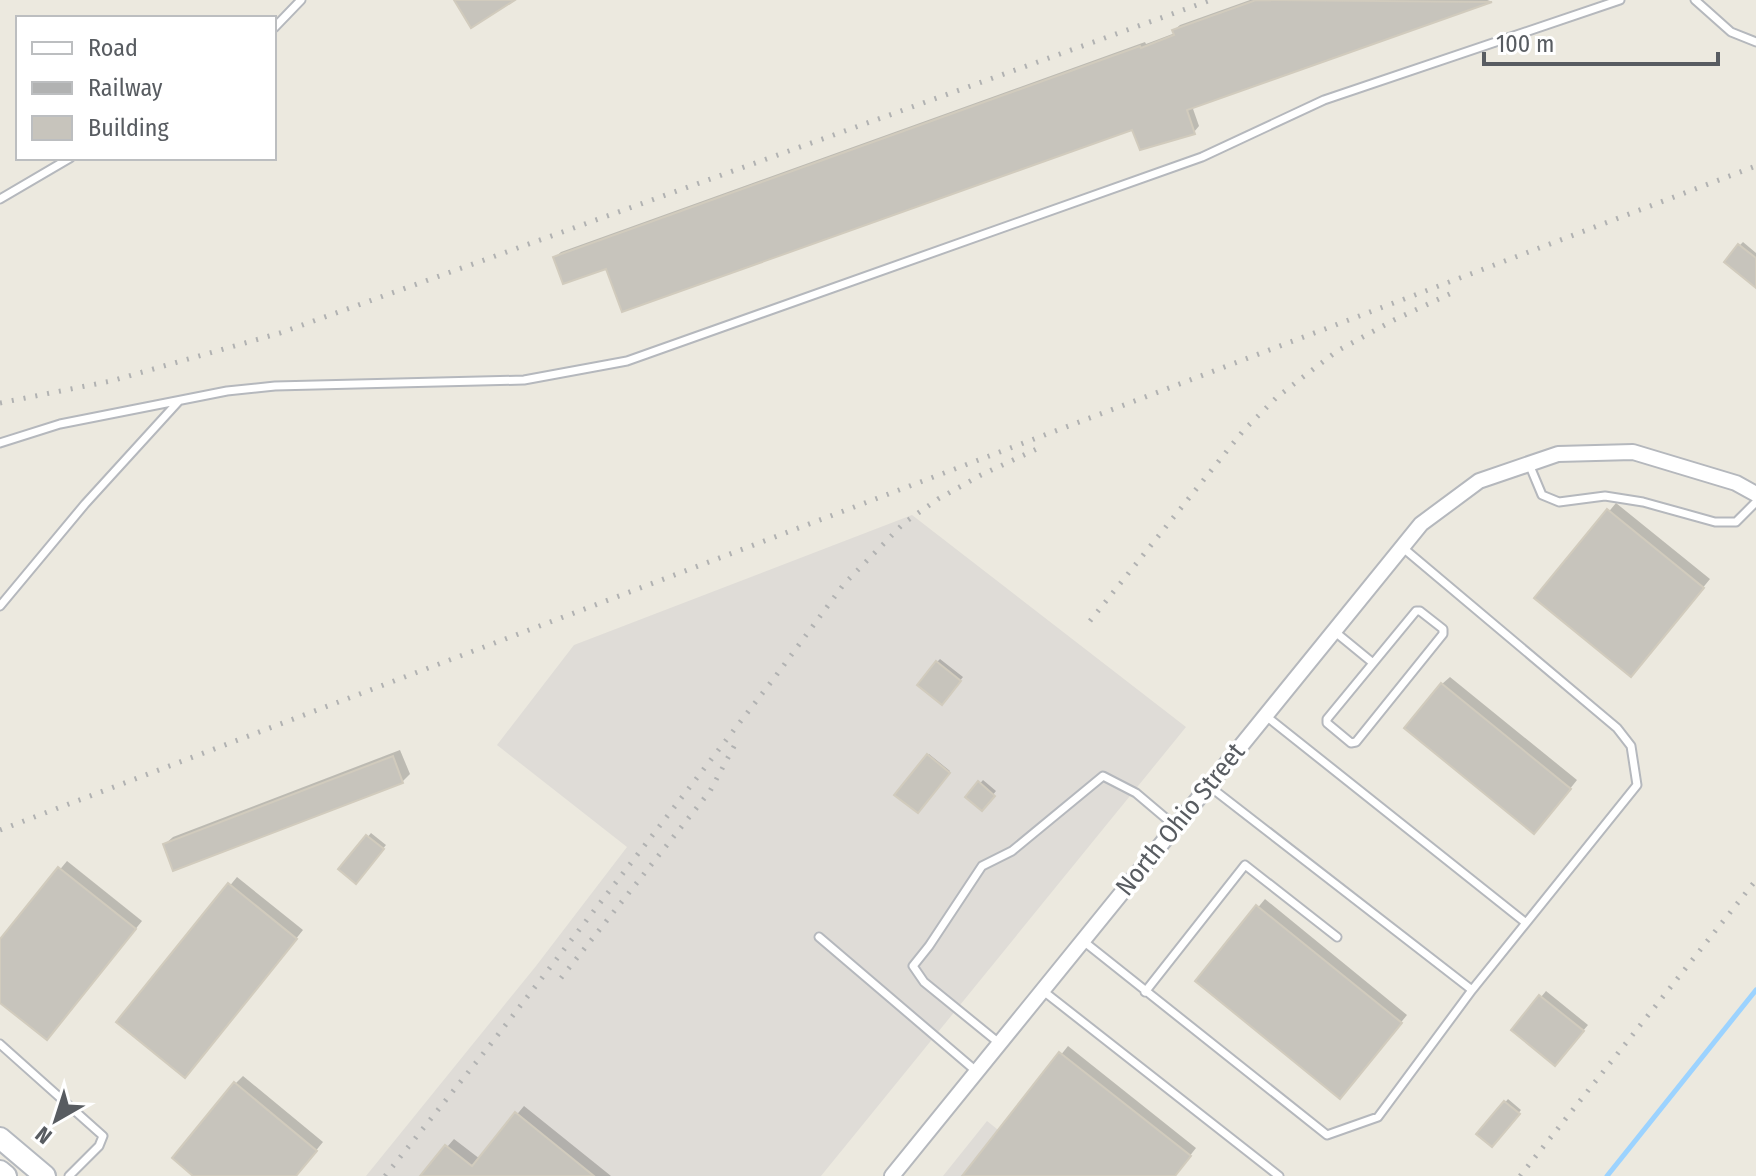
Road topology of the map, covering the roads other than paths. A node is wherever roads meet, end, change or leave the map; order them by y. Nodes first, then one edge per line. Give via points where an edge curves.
1 (301, 0) edge
2 (1620, 0) edge
3 (1695, 0) edge
4 (276, 26) edge
5 (1756, 42) edge
6 (67, 160) edge
7 (0, 199) edge
8 (178, 402) junction
9 (0, 443) edge
10 (1529, 464) junction
11 (1756, 494) edge
12 (1756, 502) edge
13 (1402, 547) junction
14 (0, 606) edge
15 (1333, 631) junction
16 (1373, 663) junction
17 (1264, 715) junction
18 (1207, 785) junction
19 (1175, 826) junction
20 (1526, 923) junction
21 (819, 937) dead end
22 (1337, 937) dead end
23 (1082, 940) junction
24 (1042, 990) junction
25 (1472, 990) junction
26 (1145, 992) junction
27 (999, 1043) junction
28 (0, 1044) edge
29 (976, 1071) junction
30 (0, 1138) edge
31 (0, 1171) edge
32 (6, 1176) edge
33 (45, 1176) edge
34 (69, 1176) edge
35 (892, 1176) edge
36 (1279, 1176) edge

1 - 4 lane
2 - 8 lane via 1324,100 1202,157 627,361 524,380 275,386
3 - 5 lane via 1731,32
6 - 7 lane
8 - 9 lane via 60,424
8 - 14 lane
10 - 11 street, North Ohio Street via 1558,454 1633,452
10 - 12 lane via 1542,495 1559,502 1605,496 1715,522 1736,522
10 - 13 street, North Ohio Street via 1483,479 1421,524
13 - 15 street, North Ohio Street
13 - 20 lane via 1617,728 1631,746 1637,785
15 - 16 lane
15 - 17 street, North Ohio Street
16 - 16 lane via 1327,719 1351,743 1443,629 1416,611
17 - 18 street, North Ohio Street
17 - 20 lane
18 - 19 street, North Ohio Street
18 - 25 lane
19 - 23 street, North Ohio Street
19 - 27 lane via 1136,793 1103,776 1012,851 982,866 913,966 924,982
20 - 25 lane
21 - 29 lane
22 - 26 lane via 1245,865
23 - 24 street, North Ohio Street
23 - 26 lane
24 - 27 street, North Ohio Street
24 - 36 lane
25 - 26 lane via 1378,1117 1327,1135
27 - 29 street, North Ohio Street
28 - 34 lane via 103,1136
29 - 35 street, North Ohio Street
30 - 33 street
31 - 32 street

